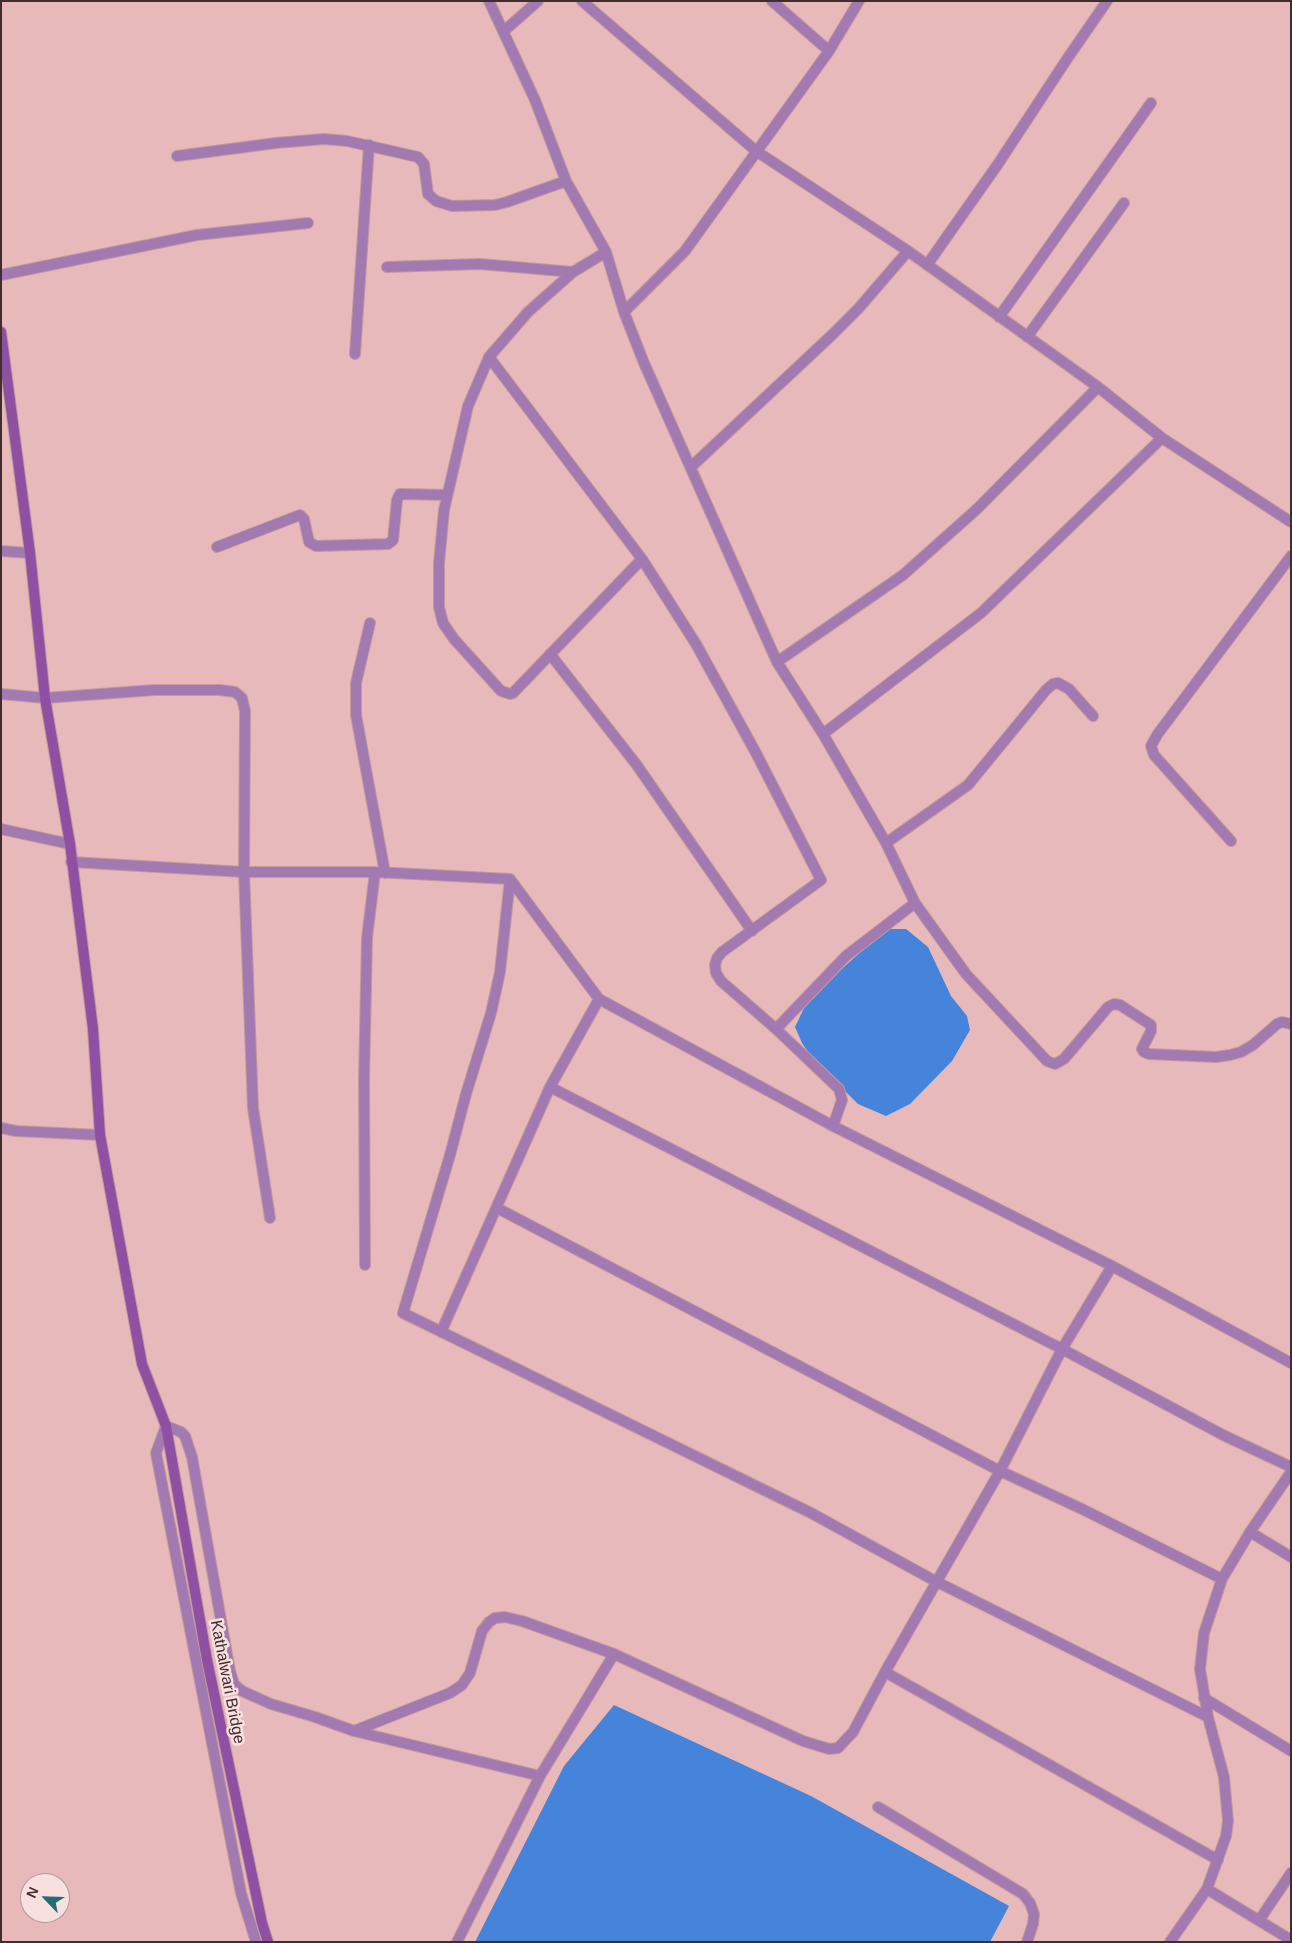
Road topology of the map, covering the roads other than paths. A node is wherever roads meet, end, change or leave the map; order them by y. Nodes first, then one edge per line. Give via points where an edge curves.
1 (489, 1) edge
2 (538, 1) edge
3 (582, 1) edge
4 (772, 1) edge
5 (859, 1) edge
6 (1107, 1) edge
7 (504, 31) junction
8 (829, 51) junction
9 (1150, 102) dead end
10 (369, 145) junction
11 (756, 150) junction
12 (177, 156) dead end
13 (566, 181) junction
14 (1124, 203) dead end
15 (308, 223) dead end
16 (908, 251) junction
17 (606, 252) junction
18 (927, 266) junction
19 (387, 267) dead end
20 (573, 272) junction
21 (1, 274) edge
22 (624, 312) junction
23 (999, 317) junction
24 (1, 332) edge
25 (1027, 337) junction
26 (355, 354) dead end
27 (489, 357) junction
28 (1098, 387) junction
29 (1162, 438) junction
30 (691, 467) junction
31 (447, 495) junction
32 (1291, 522) edge
33 (217, 547) dead end
34 (1, 550) edge
35 (30, 552) junction
36 (1291, 556) edge
37 (642, 559) junction
38 (370, 623) dead end
39 (550, 654) junction
40 (777, 662) junction
41 (1, 694) edge
42 (45, 698) junction
43 (1093, 716) dead end
44 (823, 734) junction
45 (1, 829) edge
46 (1231, 841) dead end
47 (886, 843) junction
48 (70, 844) junction
49 (71, 862) junction
50 (244, 872) junction
51 (380, 873) junction
52 (510, 879) junction
53 (915, 902) junction
54 (752, 931) junction
55 (599, 999) junction
56 (1291, 1024) edge
57 (776, 1028) junction
58 (550, 1088) junction
59 (833, 1126) junction
60 (1, 1128) edge
61 (100, 1135) junction
62 (497, 1208) junction
63 (270, 1218) dead end
64 (365, 1265) dead end
65 (1112, 1266) junction
66 (441, 1332) junction
67 (1062, 1349) junction
68 (1291, 1363) edge
69 (166, 1426) junction
70 (1291, 1467) edge
71 (1000, 1471) junction
72 (1291, 1472) edge
73 (1250, 1532) junction
74 (1291, 1558) edge
75 (1222, 1579) junction
76 (937, 1582) junction
77 (614, 1654) junction
78 (885, 1672) junction
79 (1204, 1698) junction
80 (1208, 1716) junction
81 (354, 1731) junction
82 (1291, 1751) edge
83 (540, 1776) junction
84 (878, 1807) dead end
85 (1218, 1860) junction
86 (1291, 1873) edge
87 (1207, 1889) junction
88 (1260, 1920) junction
89 (1291, 1940) edge
90 (256, 1942) edge
91 (268, 1942) edge
92 (456, 1942) edge
93 (1027, 1942) edge
94 (1170, 1942) edge

1 - 7 street
2 - 7 street
3 - 11 street
4 - 8 street
5 - 8 street
6 - 18 street
7 - 13 street
8 - 11 street
9 - 23 street
10 - 12 street via 324,139 276,142
10 - 13 street via 418,157 424,164 428,194 436,201 452,206 501,203
10 - 26 street
11 - 16 street
11 - 22 street via 685,251
13 - 17 street
14 - 25 street
15 - 21 street via 196,236
16 - 18 street
16 - 30 street via 833,334
17 - 20 street
17 - 22 street
18 - 23 street
19 - 20 street via 480,264
20 - 27 street via 528,312
22 - 30 street
23 - 25 street
24 - 35 main road, Kathalwari Bridge
25 - 28 street
27 - 31 street via 468,406
27 - 37 street
28 - 29 street
28 - 40 street via 977,509 903,575
29 - 32 street
29 - 44 street via 981,613
30 - 40 street
31 - 33 street via 400,494 393,540 388,544 316,546 310,542 300,515
31 - 39 street via 439,563 439,608 443,623 501,690 510,694
34 - 35 street
35 - 42 main road, Kathalwari Bridge
36 - 46 street via 1151,746 1154,755
37 - 39 street
37 - 54 street via 696,644 821,880
38 - 51 street via 356,683 356,715
39 - 54 street via 636,764
40 - 44 street
41 - 42 street
42 - 48 main road, Kathalwari Bridge
42 - 50 street via 155,690 220,690 235,692 242,698 245,711
43 - 47 street via 1070,689 1053,684 968,785
44 - 47 street
45 - 48 street
47 - 53 street
48 - 49 main road, Kathalwari Bridge
49 - 50 street
49 - 61 main road, Kathalwari Bridge via 93,1029
50 - 51 street
50 - 63 street via 253,1108
51 - 52 street
51 - 64 street via 367,938
52 - 55 street
52 - 66 street via 500,972 491,1013 403,1313
53 - 56 street via 966,974 1051,1063 1064,1059 1114,1004 1151,1025 1142,1049 1149,1054 1230,1055 1253,1045 1277,1024
53 - 57 street via 846,956
54 - 57 street via 722,952 715,965 716,973 721,981
55 - 58 street
55 - 59 street
57 - 59 street via 839,1088 842,1100
58 - 62 street
58 - 67 street
59 - 65 street
60 - 61 street
61 - 69 main road, Kathalwari Bridge via 142,1364
62 - 66 street
62 - 71 street
65 - 67 street
65 - 68 street
66 - 76 street via 811,1513
67 - 70 street via 1223,1435
67 - 71 street
69 - 81 street via 185,1436 192,1457 234,1684 251,1697
69 - 90 street via 156,1453 241,1893
69 - 91 main road, Kathalwari Bridge via 210,1679
71 - 75 street
71 - 76 street
72 - 73 street
73 - 74 street
73 - 75 street
75 - 79 street via 1204,1634 1200,1669
76 - 78 street
76 - 80 street
77 - 78 street via 803,1741 829,1749 838,1748 853,1732
77 - 81 street via 522,1621 495,1618 482,1630 470,1674 462,1685 450,1693
77 - 83 street
78 - 85 street
79 - 80 street
79 - 82 street
80 - 85 street via 1224,1777 1228,1821
81 - 83 street
83 - 92 street
84 - 93 street via 1023,1894 1034,1914
85 - 87 street
86 - 88 street
87 - 88 street
87 - 94 street
88 - 89 street

